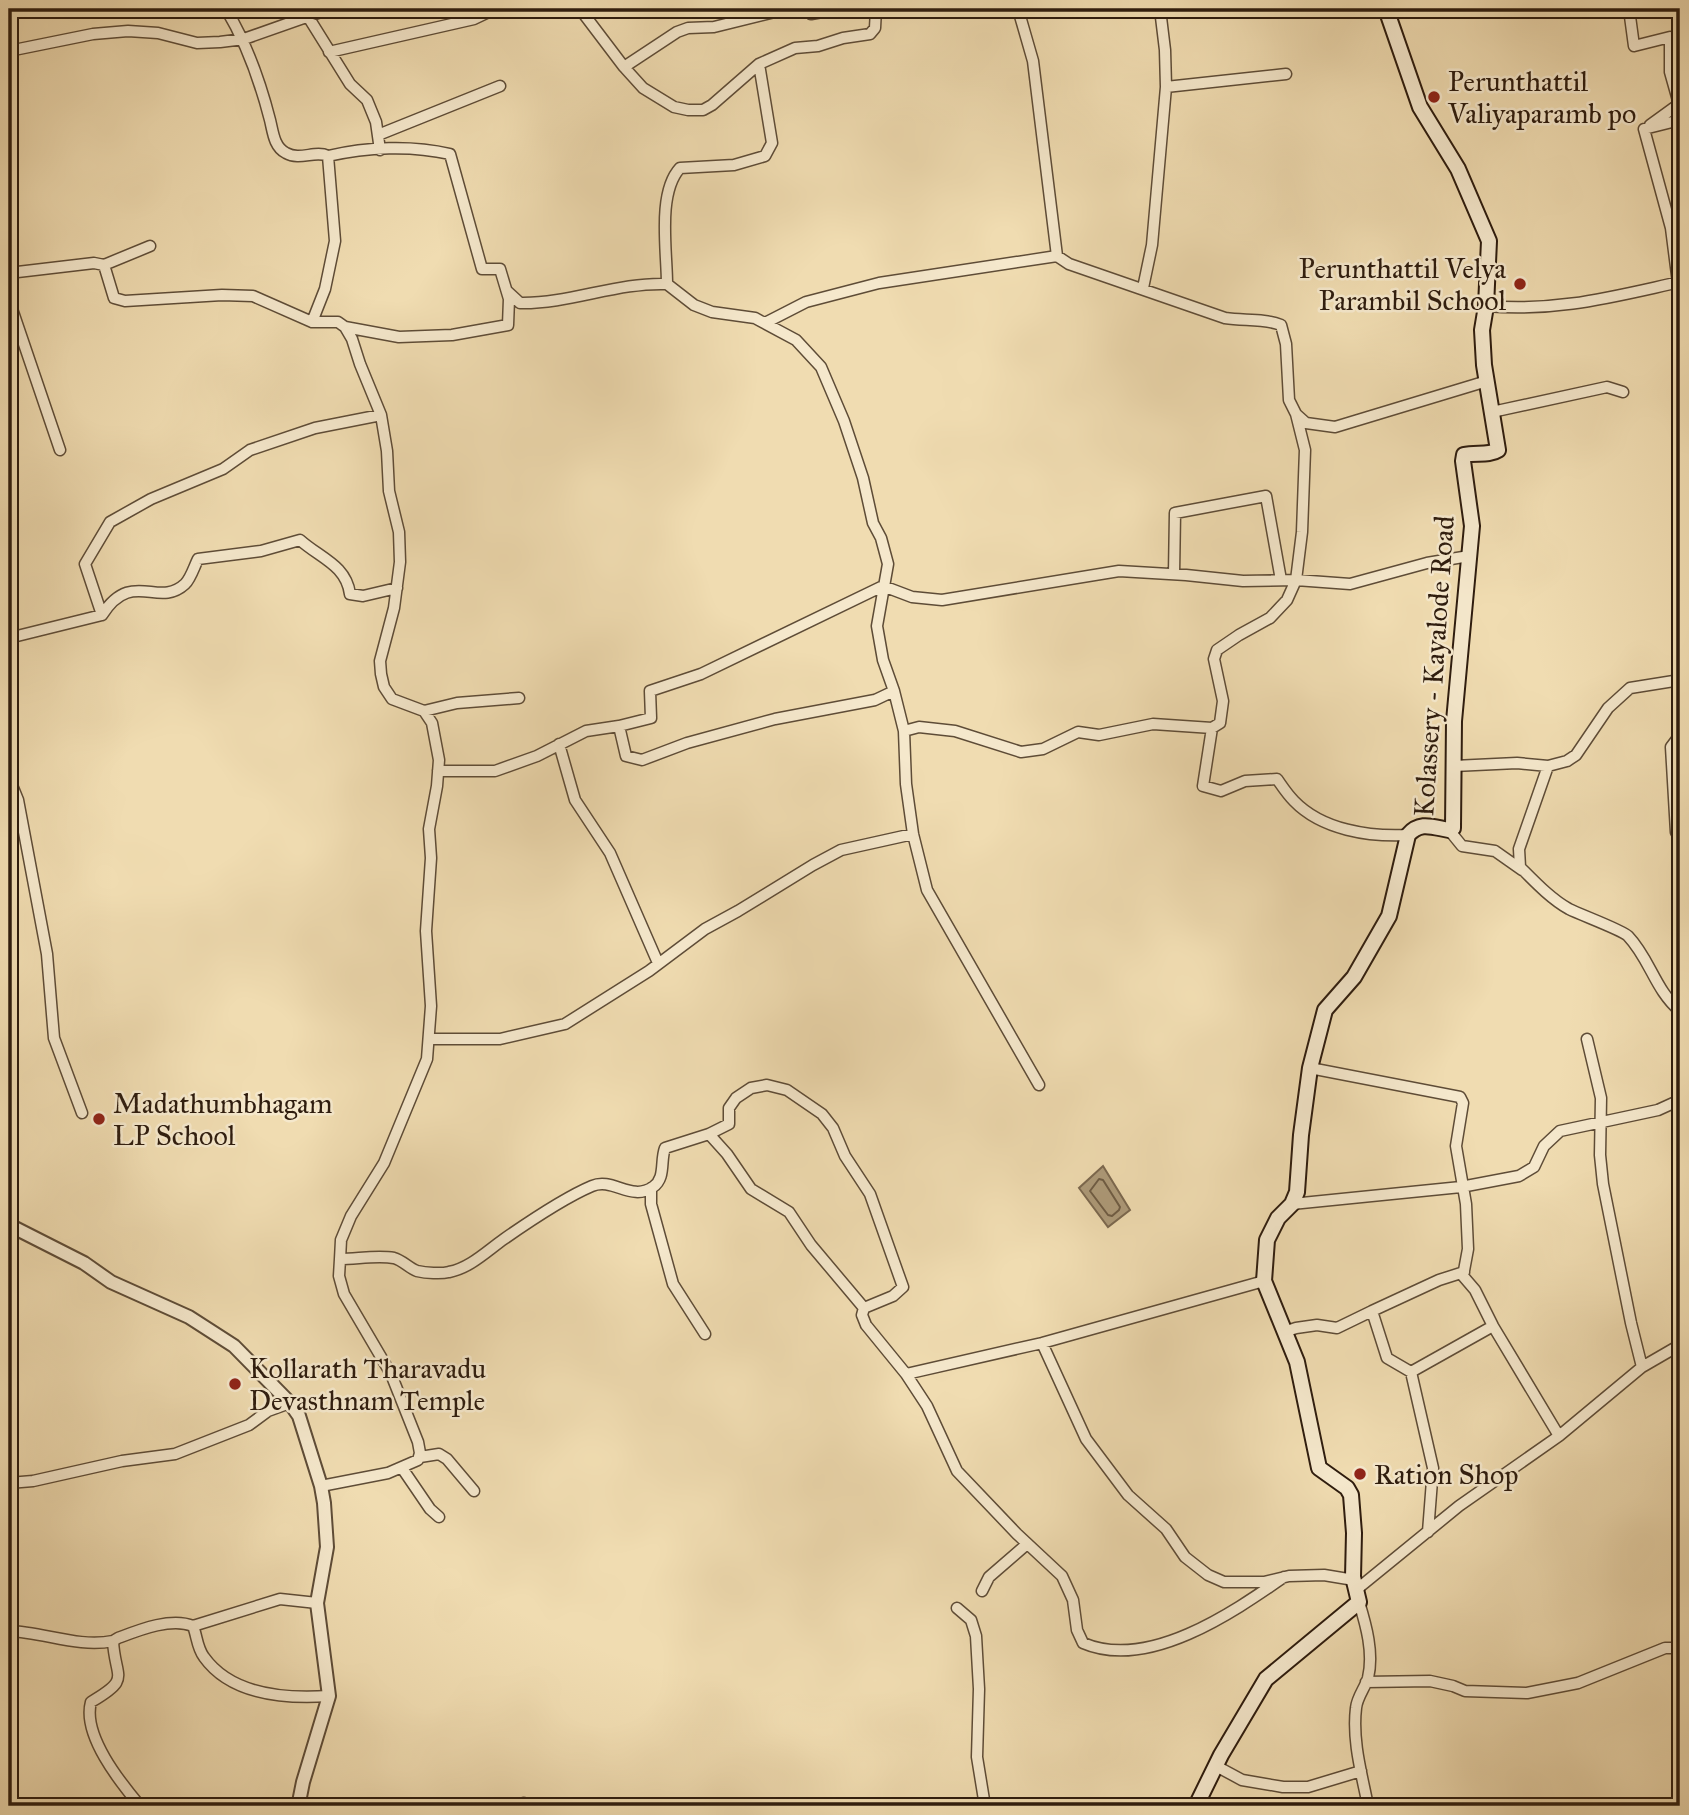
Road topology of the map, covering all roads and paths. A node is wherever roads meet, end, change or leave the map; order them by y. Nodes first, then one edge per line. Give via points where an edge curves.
1 (226, 9) edge
2 (329, 9) edge
3 (495, 9) edge
4 (580, 9) edge
5 (787, 9) edge
6 (808, 9) edge
7 (839, 9) edge
8 (876, 9) edge
9 (1018, 9) edge
10 (1160, 9) edge
11 (1386, 9) edge
12 (1629, 9) edge
13 (307, 16) junction
14 (244, 39) junction
15 (9, 51) edge
16 (329, 52) junction
17 (759, 64) junction
18 (624, 67) junction
19 (1286, 74) dead end
20 (500, 86) dead end
21 (1166, 87) junction
22 (1680, 120) edge
23 (1644, 129) junction
24 (378, 135) junction
25 (380, 150) junction
26 (328, 156) junction
27 (1675, 227) edge
28 (150, 246) dead end
29 (1058, 256) junction
30 (104, 265) junction
31 (9, 273) edge
32 (1679, 282) edge
33 (667, 284) junction
34 (1143, 288) junction
35 (507, 291) junction
36 (9, 300) edge
37 (1486, 306) junction
38 (312, 321) junction
39 (765, 323) junction
40 (345, 327) junction
41 (1487, 381) junction
42 (1623, 392) dead end
43 (1492, 412) junction
44 (1296, 414) junction
45 (381, 415) junction
46 (60, 450) dead end
47 (1469, 556) junction
48 (1174, 574) junction
49 (1282, 580) junction
50 (1296, 580) junction
51 (883, 586) junction
52 (397, 588) junction
53 (102, 615) junction
54 (9, 638) edge
55 (1680, 680) edge
56 (894, 691) junction
57 (519, 698) dead end
58 (425, 711) junction
59 (619, 726) junction
60 (1212, 728) junction
61 (904, 731) junction
62 (1680, 735) edge
63 (559, 744) junction
64 (1454, 766) junction
65 (1548, 766) junction
66 (438, 771) junction
67 (9, 778) edge
68 (1449, 830) junction
69 (913, 834) junction
70 (1408, 835) junction
71 (1680, 839) edge
72 (1522, 870) junction
73 (658, 963) junction
74 (1680, 1011) edge
75 (429, 1039) junction
76 (1587, 1039) dead end
77 (1310, 1068) junction
78 (1038, 1085) dead end
79 (1680, 1100) edge
80 (82, 1113) dead end
81 (1600, 1123) junction
82 (709, 1134) junction
83 (1461, 1187) junction
84 (651, 1188) junction
85 (1292, 1205) junction
86 (9, 1225) edge
87 (340, 1259) junction
88 (1464, 1272) junction
89 (1264, 1281) junction
90 (864, 1308) junction
91 (1372, 1311) junction
92 (1493, 1326) junction
93 (1284, 1332) junction
94 (705, 1334) dead end
95 (1042, 1343) junction
96 (1680, 1345) edge
97 (1642, 1367) junction
98 (1411, 1372) junction
99 (906, 1374) junction
100 (290, 1403) junction
101 (1559, 1436) junction
102 (420, 1457) junction
103 (402, 1468) junction
104 (9, 1483) edge
105 (321, 1486) junction
106 (474, 1491) dead end
107 (439, 1517) dead end
108 (1428, 1532) junction
109 (1027, 1544) junction
110 (1284, 1577) junction
111 (982, 1591) dead end
112 (1356, 1591) junction
113 (317, 1603) junction
114 (957, 1608) dead end
115 (193, 1626) junction
116 (9, 1631) edge
117 (113, 1641) junction
118 (1680, 1648) edge
119 (1366, 1682) junction
120 (329, 1696) junction
121 (1216, 1766) junction
122 (1362, 1771) junction
123 (140, 1806) edge
124 (301, 1806) edge
125 (520, 1806) edge
126 (539, 1806) edge
127 (985, 1806) edge
128 (1196, 1806) edge
129 (1368, 1806) edge

1 - 14 street
2 - 13 street
3 - 16 street via 474,19
4 - 18 street
5 - 18 street via 714,27 688,28
6 - 7 street via 815,15
8 - 17 street via 870,34 795,48
9 - 29 street via 1033,61
10 - 21 street
11 - 37 main road, Kolassery - Kayalode Road via 1420,107 1458,169 1489,241
12 - 23 street via 1634,46 1670,37 1670,72 1679,104
13 - 14 street
13 - 16 street
14 - 15 street via 197,43 128,31
14 - 26 street via 277,146 287,154
16 - 24 street via 367,100
17 - 18 street via 703,110 674,107 661,100
17 - 33 street via 772,144 765,156 734,165 680,168 672,177 666,195
19 - 21 street
20 - 24 street
21 - 34 street via 1152,245
22 - 23 street
23 - 27 street
24 - 25 street
25 - 26 street
25 - 35 street via 408,148 450,154 482,269 500,269
26 - 38 street via 335,241 325,289
27 - 32 street
28 - 30 street
29 - 34 street via 1069,264
29 - 39 street via 879,282 806,302
30 - 31 street via 94,262
30 - 38 street via 114,298 125,301 253,296
32 - 37 street via 1554,307
33 - 35 street via 629,285 541,303 520,303
33 - 39 street via 694,305
34 - 44 street via 1226,318 1281,326 1289,400
35 - 40 street via 508,325 452,335 399,337
36 - 46 street
37 - 41 main road, Kolassery - Kayalode Road via 1482,330
38 - 40 street via 338,321
39 - 51 street via 796,340 821,367 844,421 881,538 888,564
40 - 45 street
41 - 43 main road, Kolassery - Kayalode Road
41 - 44 street via 1335,427 1306,423
42 - 43 street via 1607,387
43 - 47 main road, Kolassery - Kayalode Road via 1498,450 1464,455 1463,461 1472,526
44 - 50 street via 1305,450
45 - 52 street via 388,491 399,533
45 - 53 street via 315,428 250,450 223,469 110,522 85,564
47 - 50 street via 1350,584
47 - 64 main road, Kolassery - Kayalode Road
48 - 49 street
48 - 49 street via 1175,513 1266,496
48 - 51 street via 1119,571 943,600 912,597
49 - 50 street
50 - 60 street via 1287,600 1270,618 1217,650 1214,659 1223,701 1220,723
51 - 56 street via 877,626
51 - 59 street via 701,674 650,691 651,718
52 - 53 street via 363,596 350,594 342,573 300,541 198,559 187,583 179,588 122,592
52 - 58 street via 381,674 392,699
53 - 54 street
55 - 65 street via 1630,688 1594,725 1576,755
56 - 59 street via 875,700 800,713 700,739 642,761 626,756
56 - 61 street
57 - 58 street
58 - 66 street via 432,723
59 - 63 street via 586,731
60 - 61 street via 1153,724 1099,735 1078,732 1043,748 1021,751 955,731 919,727
60 - 70 street via 1203,786 1221,791 1245,780 1277,779 1295,802 1331,825
61 - 69 street
62 - 71 street via 1671,747
63 - 66 street via 495,771
63 - 73 street via 575,800 610,853
64 - 65 street
64 - 68 main road, Kolassery - Kayalode Road via 1453,828
65 - 72 street via 1519,849
66 - 75 street via 429,829
67 - 80 street via 18,800 47,954 54,1038
68 - 70 main road, Kolassery - Kayalode Road via 1420,826
68 - 72 street via 1462,846 1495,851
69 - 73 street via 841,850 705,929
69 - 78 street via 927,890
70 - 77 main road, Kolassery - Kayalode Road via 1389,916 1354,977 1325,1010
72 - 74 street via 1565,907 1626,934 1666,999
73 - 75 street via 565,1024 500,1039
75 - 87 street via 412,1100 384,1163 351,1216 341,1240
76 - 81 street via 1601,1098
77 - 83 street via 1460,1097 1456,1146
77 - 85 main road, Kolassery - Kayalode Road
79 - 81 street via 1658,1110
81 - 83 street via 1560,1131 1544,1146 1534,1167 1519,1176
81 - 97 street via 1603,1184
82 - 84 street via 665,1148 658,1183
82 - 90 street via 751,1189 789,1212
82 - 90 street via 729,1124 729,1108 736,1098 767,1085 788,1090 822,1114 870,1194 903,1287
83 - 85 street
83 - 88 street via 1468,1249
84 - 87 street via 635,1193 606,1184 589,1187 449,1273 418,1271 395,1258
84 - 94 street via 651,1204 673,1284
85 - 89 main road, Kolassery - Kayalode Road via 1278,1218 1267,1240
86 - 100 street via 111,1282 189,1317 234,1346
87 - 102 street via 344,1294 391,1374
88 - 91 street
88 - 92 street
89 - 93 main road, Kolassery - Kayalode Road
89 - 95 street
90 - 99 street via 863,1320
91 - 93 street via 1337,1328 1317,1325
91 - 98 street via 1387,1358
92 - 98 street
92 - 101 street
93 - 112 main road, Kolassery - Kayalode Road via 1297,1362 1320,1468 1351,1495
95 - 99 street
95 - 110 street via 1086,1440 1128,1496 1166,1529 1185,1558 1224,1582
96 - 97 street
97 - 101 street
98 - 108 street via 1433,1468
99 - 109 street via 927,1406 957,1471
100 - 104 street via 175,1454
100 - 105 street via 299,1416
101 - 108 street
102 - 103 street
102 - 106 street via 439,1454 447,1459
103 - 105 street
103 - 107 street
105 - 113 street via 327,1548
108 - 112 street
109 - 110 street via 1062,1576 1083,1643 1098,1650 1127,1650 1192,1633
109 - 111 street via 989,1577
110 - 112 street via 1324,1575
112 - 119 street via 1369,1649
112 - 121 main road via 1266,1679
113 - 115 street via 280,1599
113 - 120 street
114 - 127 street via 971,1620 976,1636 977,1757
115 - 117 street via 154,1627
115 - 120 street via 201,1654 228,1680 256,1691 306,1698
116 - 117 street via 96,1644
117 - 123 street via 120,1671 117,1684 91,1702 89,1710 115,1776
118 - 119 street via 1665,1648 1578,1683 1527,1693 1465,1691 1430,1681
119 - 122 street via 1356,1706
120 - 124 street via 303,1782
121 - 122 street via 1241,1780 1283,1787 1308,1787
121 - 128 main road
122 - 129 street
125 - 126 street

